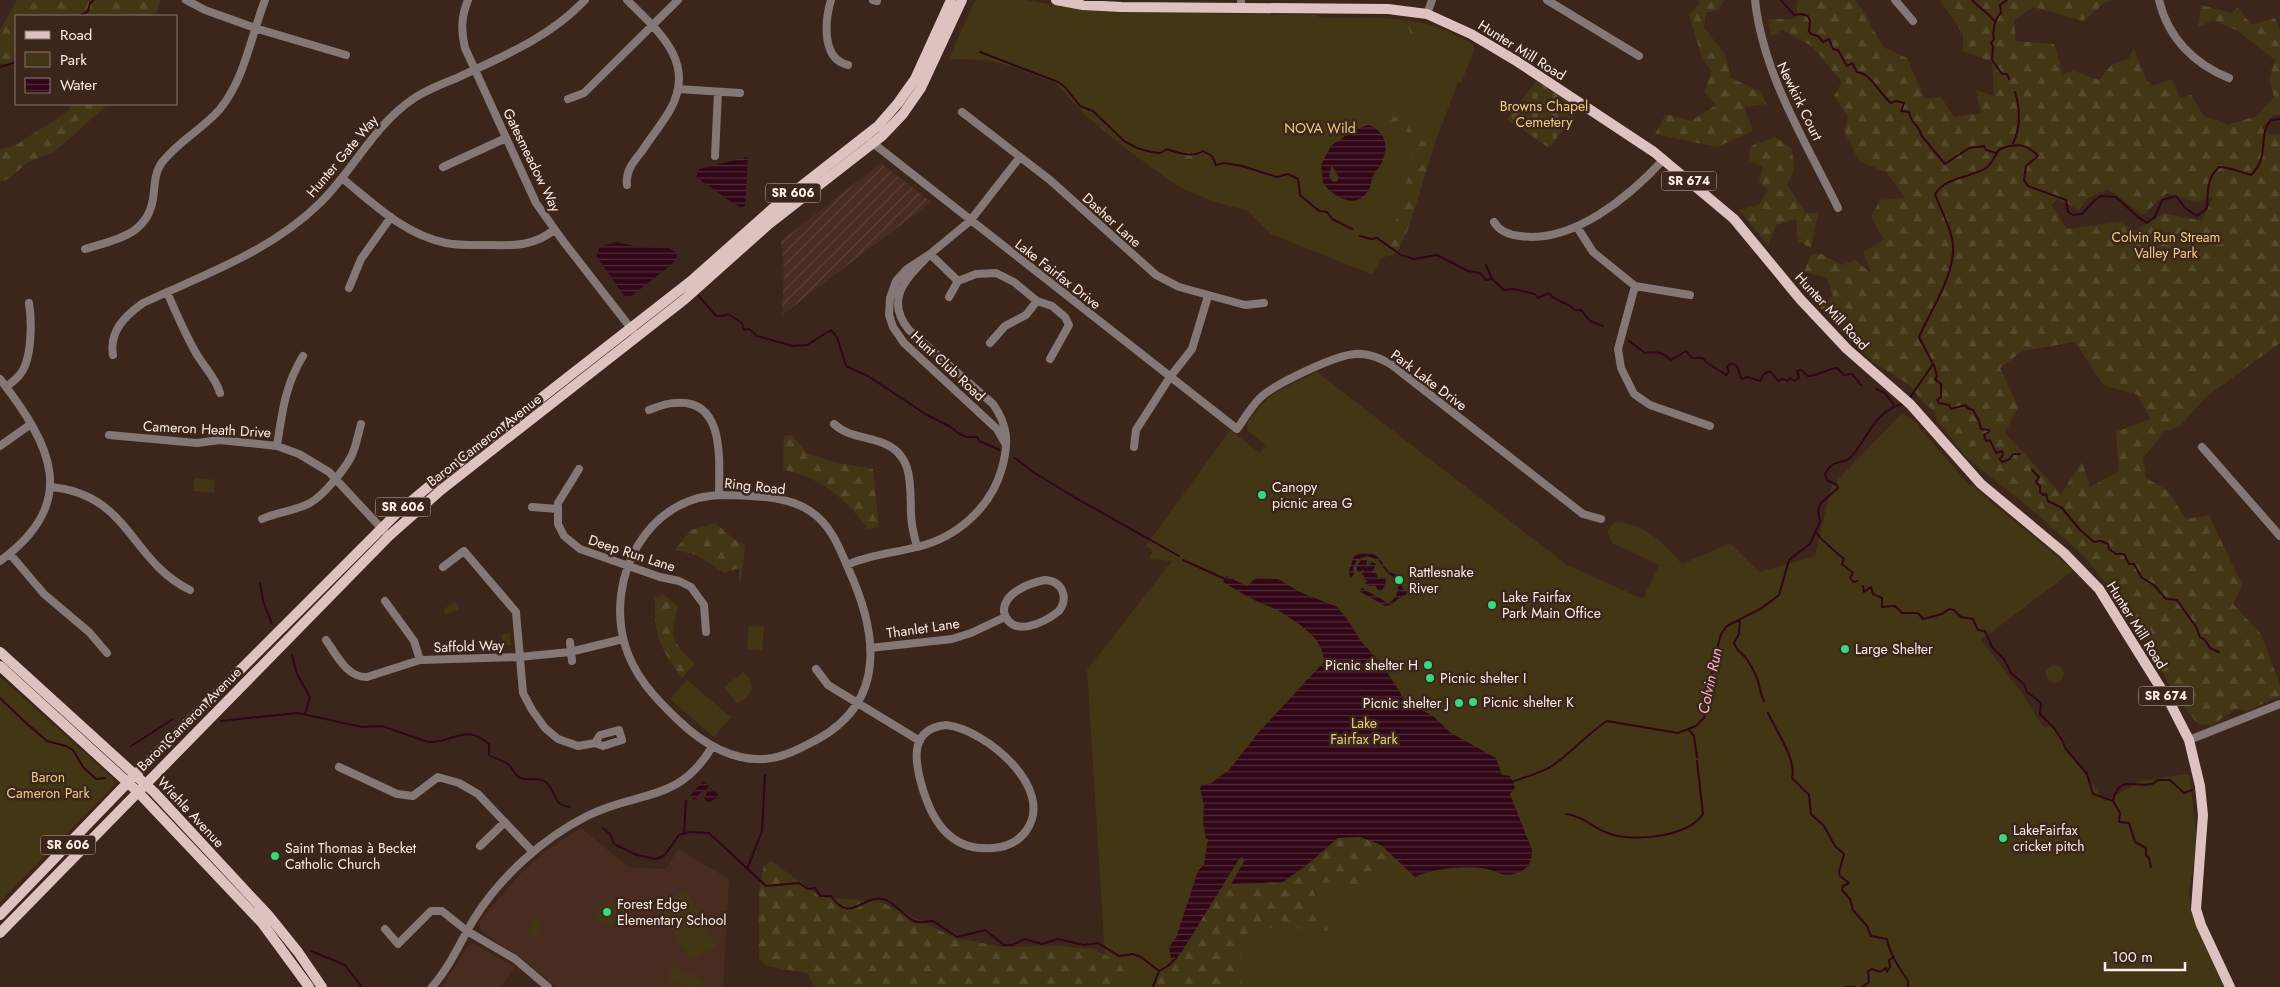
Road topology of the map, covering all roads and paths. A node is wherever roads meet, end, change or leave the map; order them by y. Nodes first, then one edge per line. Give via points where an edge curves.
1 (186, 0) edge
2 (265, 0) edge
3 (468, 0) edge
4 (585, 0) edge
5 (627, 0) edge
6 (678, 0) edge
7 (831, 0) edge
8 (951, 0) edge
9 (962, 0) edge
10 (1056, 0) edge
11 (1432, 0) edge
12 (1547, 0) edge
13 (1755, 0) edge
14 (1895, 0) edge
15 (2159, 0) edge
16 (1241, 4) edge
17 (1427, 14) junction
18 (1913, 21) dead end
19 (652, 25) junction
20 (255, 28) junction
21 (346, 55) dead end
22 (1638, 56) dead end
23 (848, 65) dead end
24 (475, 70) junction
25 (2230, 78) dead end
26 (678, 89) junction
27 (718, 92) junction
28 (740, 93) dead end
29 (568, 99) dead end
30 (962, 112) dead end
31 (506, 138) junction
32 (869, 140) junction
33 (715, 156) dead end
34 (1020, 156) junction
35 (1664, 159) junction
36 (443, 167) dead end
37 (343, 179) junction
38 (627, 185) dead end
39 (1838, 208) dead end
40 (391, 217) junction
41 (970, 221) junction
42 (1494, 222) dead end
43 (1577, 227) junction
44 (554, 230) junction
45 (85, 249) dead end
46 (930, 254) junction
47 (958, 281) junction
48 (1635, 286) junction
49 (348, 288) dead end
50 (167, 292) junction
51 (1208, 296) junction
52 (1690, 296) dead end
53 (949, 297) dead end
54 (1037, 301) junction
55 (29, 303) dead end
56 (1264, 303) dead end
57 (631, 328) junction
58 (638, 337) junction
59 (923, 343) junction
60 (990, 343) dead end
61 (914, 353) junction
62 (113, 355) dead end
63 (302, 356) dead end
64 (1050, 359) dead end
65 (1170, 377) junction
66 (0, 379) edge
67 (6, 387) junction
68 (220, 393) dead end
69 (649, 410) dead end
70 (31, 424) junction
71 (361, 424) dead end
72 (834, 424) dead end
73 (1710, 426) dead end
74 (1237, 429) joint
75 (109, 436) dead end
76 (0, 446) edge
77 (277, 446) junction
78 (1006, 447) junction
79 (1134, 447) dead end
80 (2202, 448) dead end
81 (579, 469) dead end
82 (335, 478) junction
83 (50, 487) junction
84 (719, 495) junction
85 (532, 507) dead end
86 (557, 509) junction
87 (262, 519) dead end
88 (1601, 519) dead end
89 (380, 527) junction
90 (389, 536) junction
91 (2280, 536) edge
92 (917, 547) junction
93 (10, 554) junction
94 (0, 562) edge
95 (847, 565) junction
96 (628, 566) junction
97 (443, 567) dead end
98 (190, 590) dead end
99 (385, 600) dead end
100 (1005, 617) junction
101 (706, 632) dead end
102 (624, 639) junction
103 (326, 640) dead end
104 (570, 642) dead end
105 (870, 648) junction
106 (0, 652) edge
107 (570, 652) junction
108 (107, 654) dead end
109 (519, 657) junction
110 (420, 660) junction
111 (572, 661) dead end
112 (0, 666) edge
113 (816, 669) dead end
114 (858, 703) junction
115 (2280, 704) edge
116 (2189, 740) junction
117 (920, 741) junction
118 (594, 743) dead end
119 (712, 747) junction
120 (338, 767) dead end
121 (132, 778) junction
122 (141, 787) junction
123 (505, 822) junction
124 (480, 846) dead end
125 (533, 852) junction
126 (0, 915) edge
127 (385, 929) dead end
128 (467, 931) junction
129 (0, 933) edge
130 (309, 987) edge
131 (322, 987) edge
132 (432, 987) edge
133 (548, 987) edge
134 (2230, 987) edge

1 - 20 street
2 - 20 street
3 - 24 street, Gatesmeadow Way via 462,17 462,33
4 - 24 street, Hunter Gate Way via 550,31
5 - 19 street
6 - 19 street
7 - 23 street via 826,24 828,43 834,57
8 - 32 main road, Baron Cameron Avenue / SR 606 via 908,91
9 - 32 main road, Baron Cameron Avenue / SR 606 via 921,88 903,114
10 - 16 main road, Hunter Mill Road / SR 674 via 1121,7
11 - 17 street
12 - 22 street
13 - 39 street, Newkirk Court via 1758,28 1768,64
14 - 18 street
15 - 25 street via 2178,42 2210,70
16 - 17 main road, Hunter Mill Road / SR 674 via 1388,9
17 - 35 main road, Hunter Mill Road / SR 674 via 1471,34 1518,62
19 - 26 street via 674,54
19 - 29 street via 584,93
20 - 21 street
20 - 45 street via 228,98 160,165 151,207 144,221 126,237
24 - 31 street, Gatesmeadow Way
24 - 37 street, Hunter Gate Way via 413,98 395,113
26 - 27 street
26 - 38 street via 669,112 629,170
27 - 28 street
27 - 33 street
30 - 34 street, Dasher Lane
31 - 36 street
31 - 44 street, Gatesmeadow Way via 536,203
32 - 41 street, Lake Fairfax Drive
32 - 57 main road, Baron Cameron Avenue / SR 606 via 772,210
32 - 58 main road, Baron Cameron Avenue / SR 606
34 - 41 street, Hunt Club Road
34 - 51 street, Dasher Lane via 1146,268 1179,287
35 - 43 street via 1637,185
35 - 116 main road, Hunter Mill Road / SR 674 via 1734,219 1813,314 1869,369 1933,422 1966,468 1988,491 2050,540 2093,581 2170,703
37 - 40 street
37 - 50 street, Hunter Gate Way via 306,216 268,245
40 - 44 street via 424,236 463,245 522,245 540,240
40 - 49 street via 361,259
41 - 46 street, Hunt Club Road
41 - 65 street, Lake Fairfax Drive
42 - 43 street via 1506,233 1525,237 1557,235
43 - 48 street via 1593,252
44 - 57 street, Gatesmeadow Way
46 - 47 street
46 - 59 street, Hunt Club Road via 902,285 898,301 904,323
46 - 61 street, Hunt Club Road via 900,275 890,298 892,327
47 - 53 street
47 - 54 street via 976,274 996,273 1014,282
48 - 52 street
48 - 73 street via 1618,349 1621,368 1634,394 1650,405
50 - 62 street, Hunter Gate Way via 143,303 121,322 114,334
50 - 68 street via 191,344
51 - 56 street, Dasher Lane via 1245,305
51 - 65 street via 1192,349
54 - 60 street via 1026,315 1004,326
54 - 64 street via 1052,306 1069,325
55 - 67 street via 31,319 26,363 20,375
57 - 58 street, Gatesmeadow Way
57 - 89 main road, Baron Cameron Avenue / SR 606
58 - 90 main road, Baron Cameron Avenue / SR 606 via 442,490
59 - 61 street
59 - 78 street, Hunt Club Road via 993,404 1007,431
61 - 78 street, Hunt Club Road via 997,429
63 - 77 street via 287,387
65 - 74 street, Lake Fairfax Drive
65 - 79 street via 1136,430
66 - 67 street
67 - 70 street
69 - 84 street via 682,403 696,406 708,415 717,435
70 - 76 street
70 - 83 street via 48,459
71 - 82 street via 350,459
72 - 92 street via 850,434 888,445 905,461 910,476 911,515
74 - 88 street, Park Lake Drive via 1260,397 1274,387 1341,356 1373,355 1392,365 1583,514
75 - 77 street, Cameron Heath Drive via 198,443 220,440
77 - 82 street, Cameron Heath Drive via 319,465
78 - 92 street, Hunt Club Road via 997,483 975,515 946,536
80 - 91 street
81 - 86 street
82 - 87 street via 311,502
82 - 89 street, Cameron Heath Drive
83 - 93 street via 38,524
83 - 98 street via 75,490 103,505 120,520 160,569
84 - 95 street, Ring Road via 773,499 802,506 826,525
84 - 96 street, Ring Road via 687,501 658,519 643,535
85 - 86 street
86 - 96 street, Deep Run Lane via 560,530 569,542
89 - 90 street, Cameron Heath Drive
89 - 121 main road, Baron Cameron Avenue / SR 606
90 - 122 main road, Baron Cameron Avenue / SR 606
92 - 95 street, Hunt Club Road
93 - 94 street
93 - 108 street via 44,594 89,632
95 - 105 street, Ring Road via 863,606
96 - 101 street, Deep Run Lane via 691,587 704,605
96 - 102 street, Ring Road via 621,598
97 - 109 street, Saffold Way via 464,551 492,582 516,612
99 - 110 street, Saffold Way via 414,641
100 - 100 street via 1013,626 1022,628 1055,614 1064,603 1062,589 1055,582 1045,580 1012,594 1004,603
100 - 105 street, Thanlet Lane via 962,637
102 - 107 street, Saffold Way
102 - 119 street, Ring Road via 632,663 653,696 687,729
103 - 110 street, Saffold Way via 351,674 358,677
104 - 107 street
105 - 114 street, Ring Road via 870,674
106 - 121 main road, Wiehle Avenue
107 - 109 street, Saffold Way
107 - 111 street
109 - 110 street, Saffold Way
109 - 118 street, Saffold Way via 523,693 545,728 558,739 571,744
112 - 121 main road, Wiehle Avenue
113 - 114 street via 828,685
114 - 117 street
114 - 119 street, Ring Road via 848,718 831,731 785,755 766,759 746,758
115 - 116 street
116 - 134 main road, Hunter Mill Road / SR 674 via 2202,804 2196,909
117 - 117 street via 915,753 916,767 928,807 943,830 958,840 982,848 1008,845 1024,833 1033,813 1032,795 1024,778 1003,755 953,726 934,728
119 - 125 street via 697,769 675,787 589,815 557,833
120 - 123 street via 397,794 413,796 438,777 459,783 478,794
121 - 122 main road, Wiehle Avenue
121 - 126 main road, Baron Cameron Avenue / SR 606
122 - 129 main road, Baron Cameron Avenue / SR 606
122 - 130 main road, Wiehle Avenue via 262,924
122 - 131 main road, Wiehle Avenue via 269,916
123 - 124 street
123 - 125 street
125 - 128 street via 492,893
127 - 128 street via 398,944 431,911 442,911
128 - 132 street via 446,970
128 - 133 street via 515,959

